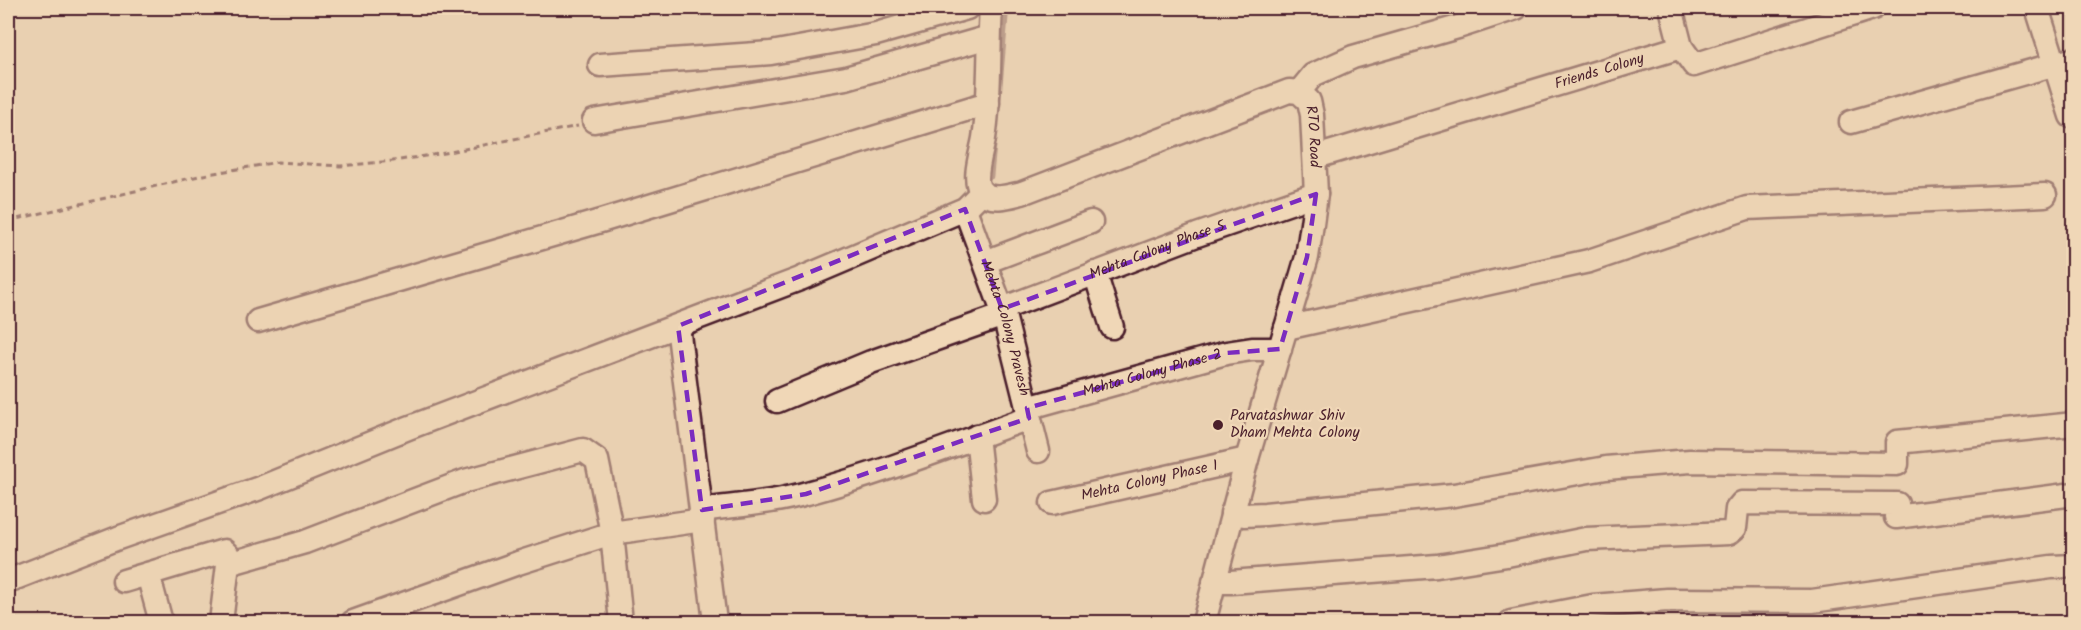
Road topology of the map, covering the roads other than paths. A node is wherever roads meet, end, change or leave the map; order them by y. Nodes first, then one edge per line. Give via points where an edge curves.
1 (967, 8) edge
2 (991, 8) edge
3 (1516, 8) edge
4 (1671, 8) edge
5 (1873, 8) edge
6 (2037, 8) edge
7 (1455, 17) edge
8 (989, 37) junction
9 (1681, 47) junction
10 (2064, 62) edge
11 (600, 65) dead end
12 (1299, 92) junction
13 (988, 103) junction
14 (2073, 116) edge
15 (594, 121) road end
16 (1851, 123) dead end
17 (1316, 157) junction
18 (982, 192) junction
19 (1316, 194) junction
20 (2045, 195) dead end
21 (965, 209) junction
22 (1092, 222) dead end
23 (985, 262) junction
24 (1095, 273) junction
25 (1003, 312) junction
26 (258, 321) dead end
27 (678, 326) junction
28 (1112, 327) dead end
29 (1286, 328) junction
30 (1280, 349) junction
31 (777, 401) dead end
32 (1028, 413) junction
33 (2073, 424) edge
34 (977, 436) junction
35 (1038, 451) dead end
36 (1246, 459) junction
37 (2073, 494) edge
38 (984, 498) dead end
39 (1052, 503) dead end
40 (1232, 513) junction
41 (703, 515) junction
42 (612, 533) junction
43 (228, 564) junction
44 (2073, 566) edge
45 (148, 574) junction
46 (8, 581) edge
47 (124, 581) dead end
48 (1214, 582) junction
49 (161, 622) edge
50 (221, 622) edge
51 (353, 622) edge
52 (621, 622) edge
53 (715, 622) edge
54 (1204, 622) edge
55 (1511, 622) edge

1 - 11 street via 876,34 771,53
2 - 8 street
3 - 7 street
4 - 9 street
5 - 9 street via 1694,65
6 - 10 street
7 - 12 street via 1313,75
8 - 13 street
8 - 15 street via 846,78
9 - 17 street, Friends Colony
10 - 14 street
10 - 16 street
12 - 17 street, RTO Road via 1308,101 1312,116
12 - 18 street, RTO Road via 1278,94 1022,193 998,197
13 - 18 street via 976,177
13 - 26 street
17 - 19 street, RTO Road
18 - 21 street
19 - 24 street, Mehta Colony Phase 5
19 - 29 street, RTO Road via 1307,257
20 - 29 street via 1747,207 1589,261
21 - 23 street, Mehta Colony Pravesh
21 - 27 street
22 - 23 street
23 - 25 street, Mehta Colony Pravesh
24 - 25 street, Mehta Colony Phase 5
24 - 28 street
25 - 31 street, Mehta Colony Phase 5
25 - 32 street, Mehta Colony Pravesh
27 - 41 street
27 - 46 street
29 - 30 street, RTO Road
30 - 32 street, Mehta Colony Phase 2 via 1226,353
30 - 36 street, RTO Road
32 - 34 street, Mehta Colony Phase 2
32 - 35 street, Mehta Colony Pravesh
33 - 40 street via 1897,442 1897,464 1690,460 1606,468 1454,495 1265,514
34 - 38 street
34 - 41 street, Mehta Colony Phase 2 via 806,494
36 - 39 street, Mehta Colony Phase 1
36 - 40 street, RTO Road
37 - 48 street via 1896,517 1898,504 1742,503 1737,509 1735,528 1729,533 1586,539 1437,566
40 - 48 street, RTO Road
41 - 42 street, Mehta Colony Phase 2
41 - 53 street
42 - 43 street via 597,460 583,450 465,481 305,542
42 - 51 street, Mehta Colony Phase 2
42 - 52 street
43 - 45 street via 224,551
43 - 50 street
44 - 55 street via 1812,601 1667,600 1593,606
45 - 47 street
45 - 49 street
48 - 54 street, RTO Road

